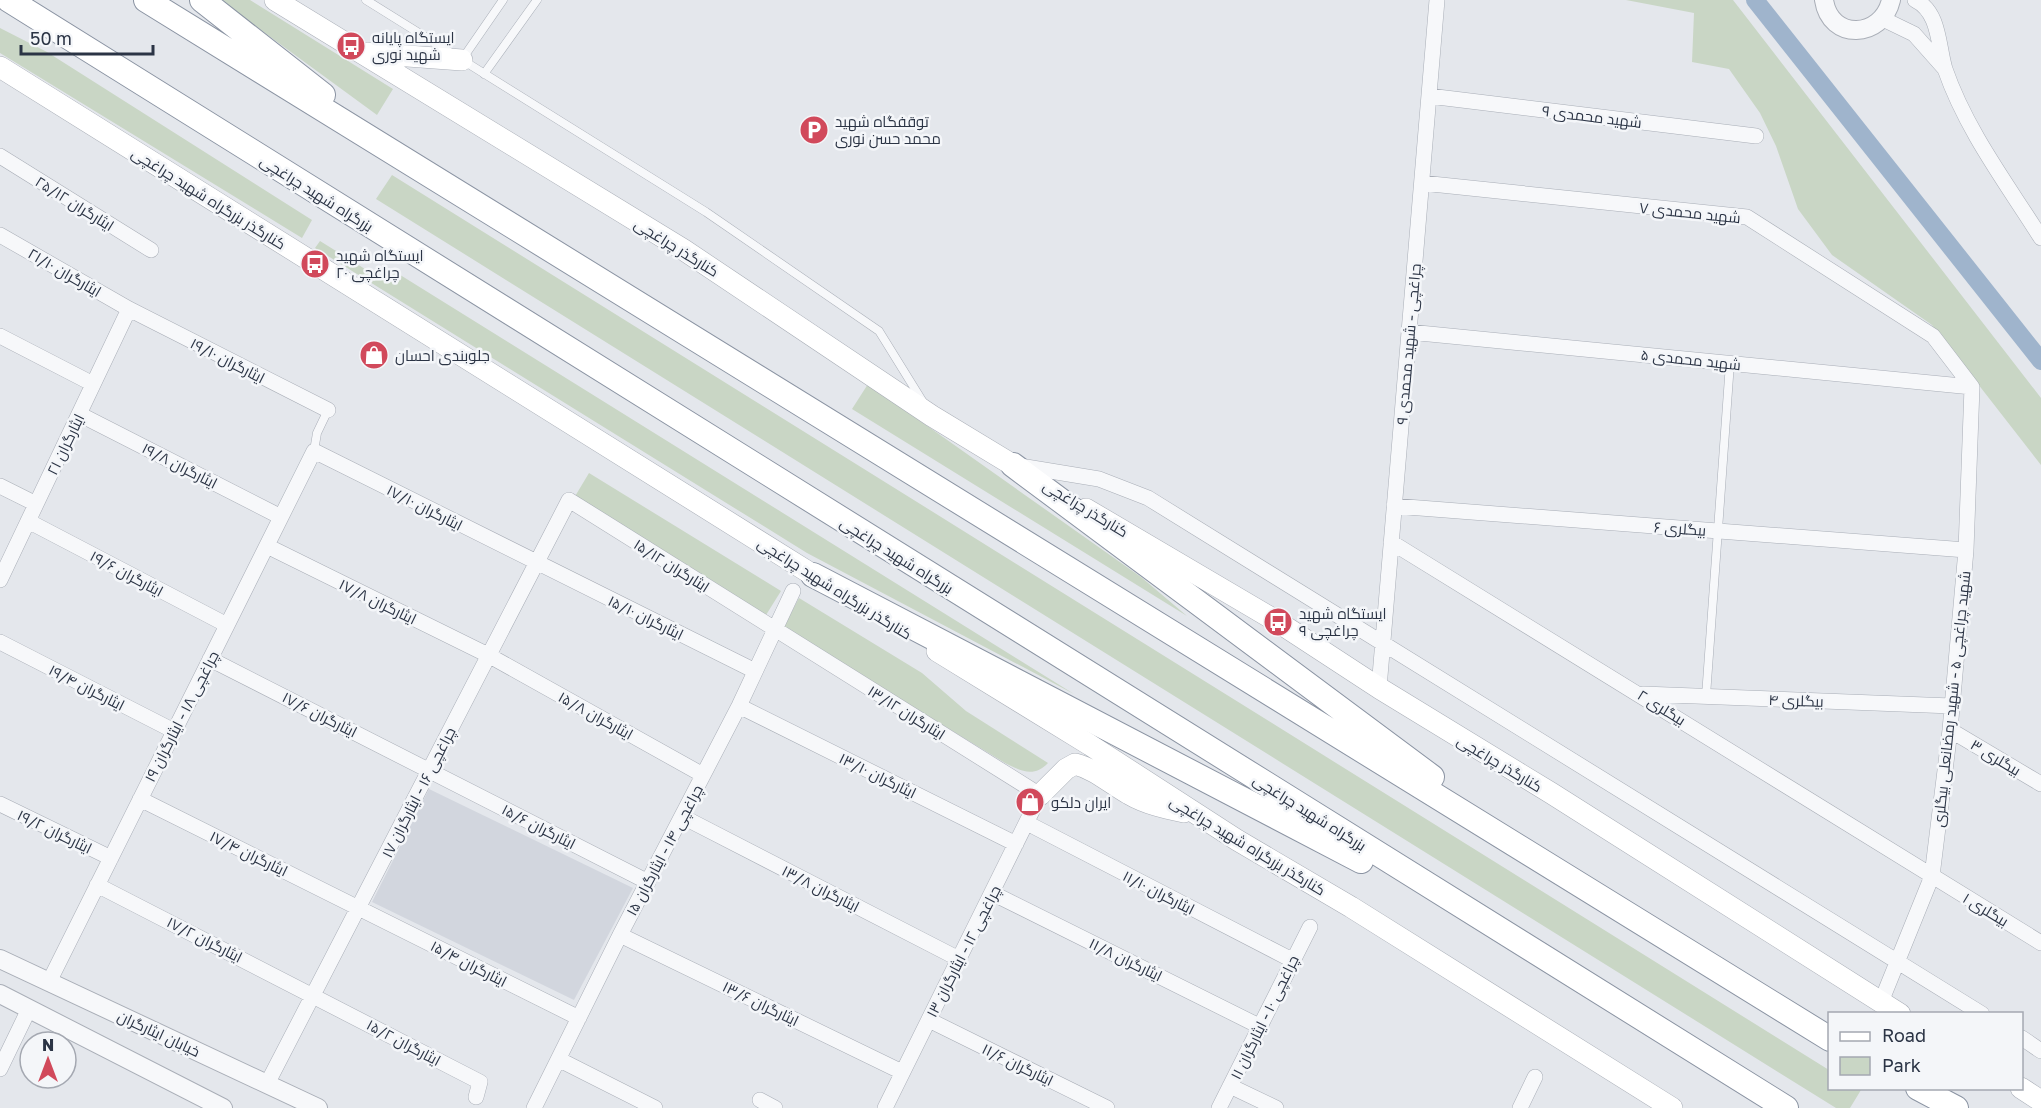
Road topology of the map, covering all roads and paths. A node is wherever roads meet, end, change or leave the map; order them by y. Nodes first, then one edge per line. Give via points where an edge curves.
1 (9, 0) edge
2 (146, 0) edge
3 (202, 0) edge
4 (275, 0) edge
5 (366, 0) edge
6 (503, 0) edge
7 (537, 0) edge
8 (1437, 0) edge
9 (1810, 0) edge
10 (1824, 0) edge
11 (1891, 0) edge
12 (1915, 0) edge
13 (0, 8) edge
14 (1883, 19) junction
15 (1835, 22) junction
16 (361, 52) junction
17 (97, 55) junction
18 (462, 60) junction
19 (0, 67) edge
20 (1945, 69) junction
21 (484, 74) junction
22 (1429, 96) junction
23 (1756, 136) dead end
24 (0, 156) edge
25 (422, 172) junction
26 (1422, 183) junction
27 (0, 234) edge
28 (2041, 238) edge
29 (151, 250) dead end
30 (129, 309) junction
31 (1409, 332) junction
32 (0, 336) edge
33 (1730, 363) junction
34 (93, 384) junction
35 (1972, 387) junction
36 (327, 410) joint
37 (79, 414) junction
38 (932, 416) junction
39 (314, 451) junction
40 (1013, 465) junction
41 (0, 486) edge
42 (569, 500) joint
43 (36, 504) junction
44 (1394, 506) junction
45 (281, 517) junction
46 (28, 521) junction
47 (1718, 531) junction
48 (1391, 542) junction
49 (267, 546) junction
50 (1966, 550) junction
51 (536, 563) junction
52 (813, 575) junction
53 (0, 580) edge
54 (793, 591) dead end
55 (227, 626) junction
56 (775, 630) junction
57 (0, 642) edge
58 (1383, 642) junction
59 (488, 655) junction
60 (210, 659) junction
61 (755, 671) junction
62 (1379, 688) junction
63 (1640, 693) junction
64 (1706, 696) junction
65 (739, 706) junction
66 (1952, 706) junction
67 (1950, 730) junction
68 (174, 731) junction
69 (429, 770) junction
70 (704, 775) junction
71 (2041, 784) edge
72 (1040, 795) junction
73 (140, 799) junction
74 (0, 804) edge
75 (1197, 814) junction
76 (683, 817) junction
77 (1027, 823) junction
78 (1016, 844) junction
79 (111, 858) junction
80 (1559, 872) junction
81 (1932, 876) junction
82 (648, 882) junction
83 (97, 885) junction
84 (992, 893) junction
85 (358, 907) junction
86 (1310, 927) dead end
87 (620, 935) junction
88 (2041, 943) edge
89 (1533, 950) junction
90 (0, 959) edge
91 (959, 959) junction
92 (1292, 960) junction
93 (1898, 960) junction
94 (49, 982) junction
95 (0, 994) edge
96 (314, 994) junction
97 (1881, 1002) junction
98 (29, 1009) junction
99 (1897, 1012) edge
100 (1979, 1012) edge
101 (579, 1018) junction
102 (929, 1020) junction
103 (1259, 1026) junction
104 (1828, 1038) edge
105 (2023, 1039) edge
106 (2041, 1051) edge
107 (560, 1060) junction
108 (0, 1070) edge
109 (902, 1072) junction
110 (1535, 1077) dead end
111 (267, 1084) junction
112 (1230, 1086) junction
113 (1911, 1090) edge
114 (1920, 1090) edge
115 (2023, 1090) edge
116 (476, 1097) dead end
117 (760, 1100) dead end
118 (2041, 1101) edge
119 (222, 1108) edge
120 (318, 1108) edge
121 (534, 1108) edge
122 (655, 1108) edge
123 (775, 1108) edge
124 (885, 1108) edge
125 (1107, 1108) edge
126 (1219, 1108) edge
127 (1276, 1108) edge
128 (1520, 1108) edge
129 (1672, 1108) edge
130 (1786, 1108) edge
131 (1940, 1108) edge
132 (1956, 1108) edge

1 - 17 highway, بزرگراه شهید چراغچی
2 - 25 highway
3 - 25 highway
4 - 16 main road, کنارگذر چراغچی
5 - 18 lane
6 - 18 lane
7 - 21 lane
8 - 22 street, ۹ چراغچی - شهید محمدی
9 - 15 street
10 - 15 street
11 - 14 street
12 - 20 street via 1923,4 1937,29
13 - 17 highway
14 - 15 street via 1865,29
14 - 20 street via 1914,34
16 - 18 main road
16 - 38 main road, کنارگذر چراغچی via 684,250
17 - 89 highway, بزرگراه شهید چراغچی
18 - 21 lane
19 - 52 main road, کنارگذر بزرگراه شهید چراغچی
20 - 28 street via 1980,142
21 - 38 lane via 706,212 879,331
22 - 23 street, شهید محمدی ۹
22 - 26 street, ۹ چراغچی - شهید محمدی
24 - 29 street, ایثارگران ۲۵/۱۲
25 - 80 highway
26 - 31 street, ۹ چراغچی - شهید محمدی
26 - 35 street, شهید محمدی ۷ via 1747,217 1933,336
27 - 30 street, ایثارگران ۲۱/۱۰
30 - 34 street, ایثارگران ۲۱
30 - 36 street, ایثارگران ۱۹/۱۰
31 - 33 street, شهید محمدی ۵
31 - 44 street, ۹ چراغچی - شهید محمدی
32 - 34 street
33 - 35 street, شهید محمدی ۵
33 - 47 lane
34 - 37 street, ایثارگران ۲۱
35 - 50 street, شهید چراغچی ۵ - شهید رمضانعلی بیگلری
36 - 39 lane
37 - 43 street, ایثارگران ۲۱
37 - 45 street, ایثارگران ۱۹/۸
38 - 40 main road, کنارگذر چراغچی
39 - 45 street, چراغچی ۱۸ - ایثارگران ۱۹
39 - 51 street, ایثارگران ۱۷/۱۰
40 - 58 street via 1099,479 1148,498
40 - 62 main road, کنارگذر چراغچی via 1278,622
40 - 80 highway
41 - 43 street
42 - 51 street, چراغچی ۱۶ - ایثارگران ۱۷
42 - 56 street, ایثارگران ۱۵/۱۲
43 - 46 street, ایثارگران ۲۱
44 - 47 street, بیگلری ۶
44 - 48 street, ۹ چراغچی - شهید محمدی
45 - 49 street, چراغچی ۱۸ - ایثارگران ۱۹
46 - 53 street, ایثارگران ۲۱
46 - 55 street, ایثارگران ۱۹/۶
47 - 50 street, بیگلری ۶
47 - 64 lane
48 - 58 street, ۹ چراغچی - شهید محمدی
48 - 63 street, بیگلری ۲
49 - 55 street, چراغچی ۱۸ - ایثارگران ۱۹
49 - 59 street, ایثارگران ۱۷/۸
50 - 66 street, شهید چراغچی ۵ - شهید رمضانعلی بیگلری
51 - 59 street, چراغچی ۱۶ - ایثارگران ۱۷
51 - 61 street, ایثارگران ۱۵/۱۰
52 - 75 main road, کنارگذر بزرگراه شهید چراغچی
52 - 89 highway
54 - 56 street, چراغچی ۱۴ - ایثارگران ۱۵
55 - 60 street, چراغچی ۱۸ - ایثارگران ۱۹
56 - 61 street, چراغچی ۱۴ - ایثارگران ۱۵
56 - 72 street, ایثارگران ۱۳/۱۲
57 - 68 street, ایثارگران ۱۹/۴
58 - 62 street, ۹ چراغچی - شهید محمدی
58 - 93 street
59 - 69 street, چراغچی ۱۶ - ایثارگران ۱۷
59 - 70 street, ایثارگران ۱۵/۸
60 - 68 street, چراغچی ۱۸ - ایثارگران ۱۹
60 - 69 street, ایثارگران ۱۷/۶
61 - 65 street, چراغچی ۱۴ - ایثارگران ۱۵
62 - 97 main road, کنارگذر چراغچی
63 - 64 street, بیگلری ۴
63 - 81 street, بیگلری ۲
64 - 66 street, بیگلری ۴
65 - 70 street, چراغچی ۱۴ - ایثارگران ۱۵
65 - 78 street, ایثارگران ۱۳/۱۰
66 - 67 street, شهید چراغچی ۵ - شهید رمضانعلی بیگلری
67 - 71 street, بیگلری ۳
67 - 81 street, شهید چراغچی ۵ - شهید رمضانعلی بیگلری
68 - 73 street, چراغچی ۱۸ - ایثارگران ۱۹
69 - 82 street, ایثارگران ۱۵/۶
69 - 85 street, چراغچی ۱۶ - ایثارگران ۱۷
70 - 76 street, چراغچی ۱۴ - ایثارگران ۱۵
72 - 75 main road via 1075,764 1086,766 1131,795 1158,806
72 - 77 street, چراغچی ۱۲ - ایثارگران ۱۳
73 - 79 street, چراغچی ۱۸ - ایثارگران ۱۹
73 - 85 street, ایثارگران ۱۷/۴
74 - 79 street, ایثارگران ۱۹/۲
75 - 129 main road, کنارگذر بزرگراه شهید چراغچی
76 - 82 street, چراغچی ۱۴ - ایثارگران ۱۵
76 - 91 street, ایثارگران ۱۳/۸
77 - 78 street, چراغچی ۱۲ - ایثارگران ۱۳
77 - 92 street, ایثارگران ۱۱/۱۰
78 - 84 street, چراغچی ۱۲ - ایثارگران ۱۳
79 - 83 street, چراغچی ۱۸ - ایثارگران ۱۹
80 - 104 highway
81 - 88 street, بیگلری ۱
81 - 93 street, شهید چراغچی ۵ - شهید رمضانعلی بیگلری
82 - 87 street, چراغچی ۱۴ - ایثارگران ۱۵
83 - 94 street, چراغچی ۱۸ - ایثارگران ۱۹
83 - 96 street, ایثارگران ۱۷/۲
84 - 91 street, چراغچی ۱۲ - ایثارگران ۱۳
84 - 103 street, ایثارگران ۱۱/۸
85 - 96 street, چراغچی ۱۶ - ایثارگران ۱۷
85 - 101 street, ایثارگران ۱۵/۴
86 - 92 street, چراغچی ۱۰ - ایثارگران ۱۱
87 - 101 street, چراغچی ۱۴ - ایثارگران ۱۵
87 - 109 street, ایثارگران ۱۳/۶
89 - 130 highway, بزرگراه شهید چراغچی
90 - 94 street, خیابان ایثارگران
91 - 102 street, چراغچی ۱۲ - ایثارگران ۱۳
92 - 103 street, چراغچی ۱۰ - ایثارگران ۱۱
93 - 97 street, شهید چراغچی ۵ - شهید رمضانعلی بیگلری
93 - 100 street
94 - 111 street, خیابان ایثارگران
95 - 98 street
96 - 111 street, چراغچی ۱۶ - ایثارگران ۱۷
96 - 116 street, ایثارگران ۱۵/۲ via 480,1082
97 - 99 main road, کنارگذر چراغچی
98 - 108 street
98 - 119 street
101 - 107 street, چراغچی ۱۴ - ایثارگران ۱۵
102 - 109 street, چراغچی ۱۲ - ایثارگران ۱۳
102 - 125 street, ایثارگران ۱۱/۶
103 - 112 street, چراغچی ۱۰ - ایثارگران ۱۱
105 - 106 street
107 - 121 street, چراغچی ۱۴ - ایثارگران ۱۵
107 - 122 street
109 - 124 street, چراغچی ۱۲ - ایثارگران ۱۳
110 - 128 street
111 - 120 street, خیابان ایثارگران
112 - 126 street, چراغچی ۱۰ - ایثارگران ۱۱
112 - 127 street
113 - 131 highway
114 - 132 highway
115 - 118 main road
117 - 123 street

